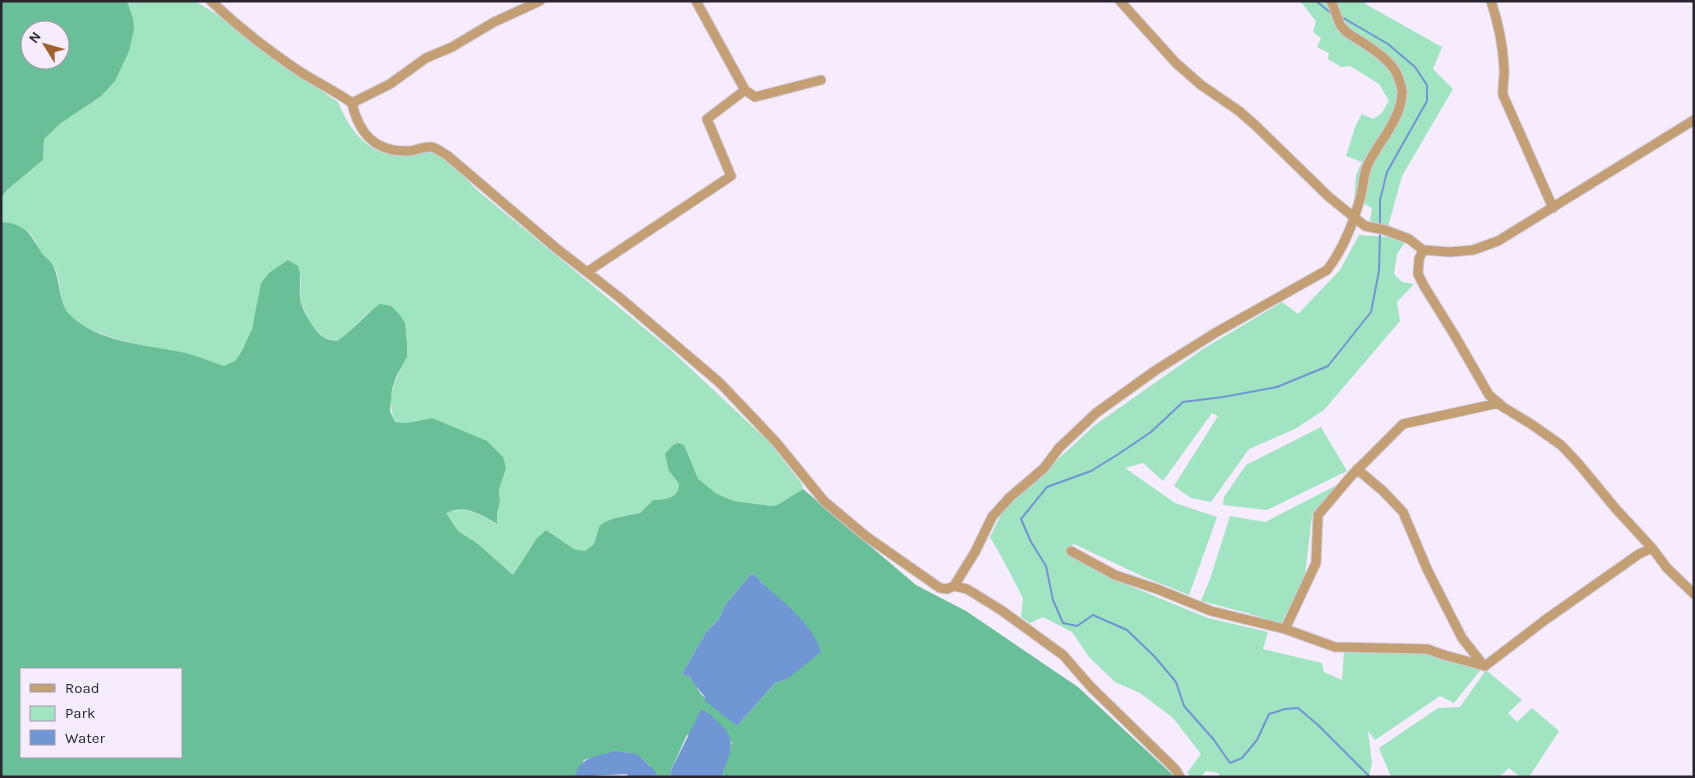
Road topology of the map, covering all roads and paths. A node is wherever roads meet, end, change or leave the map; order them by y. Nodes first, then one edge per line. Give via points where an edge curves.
1 (211, 1) edge
2 (540, 1) edge
3 (696, 1) edge
4 (1120, 1) edge
5 (1331, 1) edge
6 (1491, 1) edge
7 (821, 80) dead end
8 (745, 90) junction
9 (352, 104) junction
10 (1694, 120) edge
11 (1553, 208) junction
12 (1354, 218) junction
13 (1423, 250) junction
14 (588, 272) junction
15 (1499, 403) junction
16 (1357, 469) junction
17 (1652, 548) junction
18 (1071, 551) dead end
19 (954, 586) junction
20 (1694, 594) edge
21 (1285, 629) junction
22 (1485, 666) junction
23 (1180, 777) edge

1 - 9 street via 265,47
2 - 9 street via 426,58 390,84
3 - 8 street
4 - 12 street via 1176,62 1255,125
5 - 12 street via 1341,25 1349,34 1385,59 1396,73 1402,92 1399,108 1369,162
6 - 11 street via 1501,44 1503,95
7 - 8 street via 755,97
8 - 14 street via 707,119 731,176
9 - 14 street via 355,118 366,136 382,147 409,151 430,147 448,156
10 - 11 street
11 - 13 street via 1498,241 1474,250
12 - 13 street via 1365,226 1409,239
12 - 19 street via 1346,239 1327,270 1156,370 1096,413 992,517
13 - 15 street via 1418,274 1489,395
14 - 19 street via 720,383 776,442 824,500 867,538 940,588
15 - 16 street via 1403,424
15 - 17 street via 1561,445
16 - 21 street via 1318,515 1316,563
16 - 22 street via 1403,512 1462,638
17 - 20 street
17 - 22 street via 1545,620
18 - 21 street via 1115,575 1211,611
19 - 23 street via 967,589 1062,655
21 - 22 street via 1335,647 1427,649

